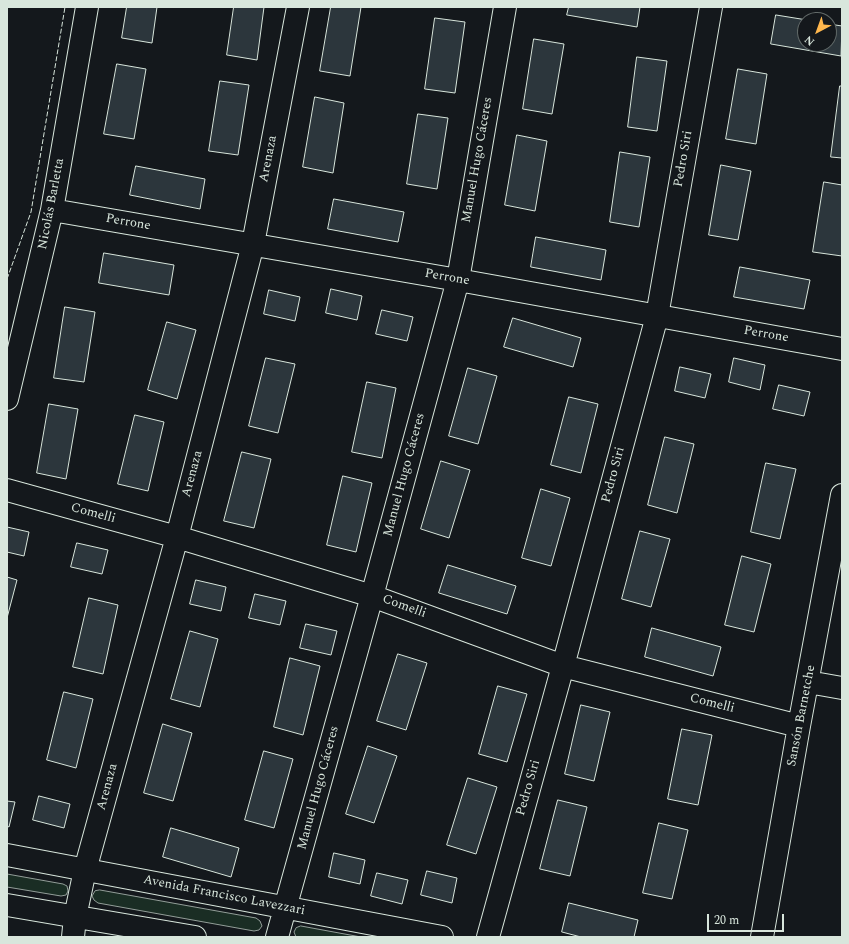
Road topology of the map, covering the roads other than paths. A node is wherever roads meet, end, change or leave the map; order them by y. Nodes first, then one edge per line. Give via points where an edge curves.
1 (87, 7) edge
2 (298, 7) edge
3 (505, 7) edge
4 (711, 7) edge
5 (52, 210) junction
6 (253, 244) junction
7 (458, 280) junction
8 (657, 316) junction
9 (842, 349) edge
10 (7, 400) edge
11 (7, 490) edge
12 (842, 495) edge
13 (177, 536) junction
14 (372, 596) junction
15 (563, 666) junction
16 (808, 682) junction
17 (842, 688) edge
18 (799, 726) junction
19 (7, 856) edge
20 (85, 870) junction
21 (7, 905) edge
22 (286, 908) junction
23 (74, 927) edge
24 (195, 937) edge
25 (277, 937) edge
26 (442, 937) edge
27 (488, 937) edge
28 (762, 937) edge

1 - 5 street, Nicolás Barletta
2 - 6 street, Arenaza
3 - 7 street, Manuel Hugo Cáceres
4 - 8 street, Pedro Siri
5 - 6 street, Perrone
5 - 10 street, Nicolás Barletta
6 - 7 street, Perrone
6 - 13 street, Arenaza
7 - 8 street, Perrone
7 - 14 street, Manuel Hugo Cáceres
8 - 9 street, Perrone
8 - 15 street, Pedro Siri
11 - 13 street, Comelli
12 - 16 street, Sansón Barnetche
13 - 14 street, Comelli
13 - 20 street, Arenaza
14 - 15 street, Comelli
14 - 22 street, Manuel Hugo Cáceres
15 - 18 street, Comelli
15 - 27 street, Pedro Siri
16 - 17 street
16 - 18 street, Sansón Barnetche
18 - 28 street, Sansón Barnetche
19 - 20 street, Avenida Francisco Lavezzari
20 - 22 street, Avenida Francisco Lavezzari
20 - 23 street, Arenaza
21 - 23 street
22 - 25 street, Manuel Hugo Cáceres
22 - 26 street, Avenida Francisco Lavezzari
23 - 24 street

